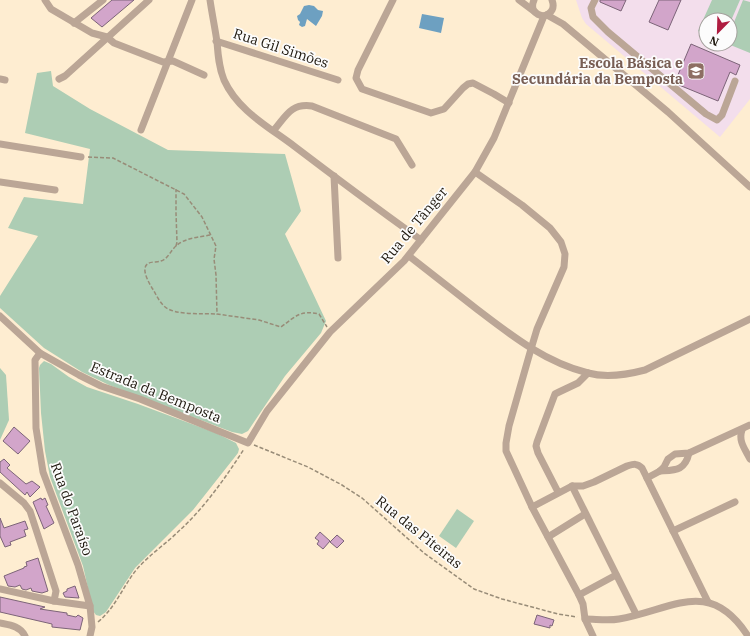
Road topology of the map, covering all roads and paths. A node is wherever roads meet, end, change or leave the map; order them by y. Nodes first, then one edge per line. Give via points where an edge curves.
1 (45, 0) edge
2 (103, 0) edge
3 (149, 0) edge
4 (192, 0) edge
5 (209, 0) edge
6 (393, 0) edge
7 (519, 0) edge
8 (534, 0) edge
9 (595, 0) edge
10 (553, 2) edge
11 (535, 12) junction
12 (545, 16) junction
13 (74, 23) junction
14 (563, 24) junction
15 (107, 37) junction
16 (216, 41) junction
17 (168, 61) junction
18 (204, 75) dead end
19 (58, 79) dead end
20 (338, 80) dead end
21 (735, 81) dead end
22 (509, 103) junction
23 (141, 130) dead end
24 (274, 130) junction
25 (0, 144) edge
26 (80, 157) joint
27 (412, 165) dead end
28 (475, 172) junction
29 (334, 176) junction
30 (0, 182) edge
31 (750, 187) edge
32 (176, 189) junction
33 (55, 190) dead end
34 (211, 234) junction
35 (421, 240) junction
36 (176, 246) junction
37 (408, 256) junction
38 (338, 258) dead end
39 (217, 314) junction
40 (0, 316) edge
41 (750, 319) edge
42 (330, 332) junction
43 (531, 349) junction
44 (40, 352) junction
45 (588, 373) junction
46 (750, 426) edge
47 (742, 430) junction
48 (248, 443) junction
49 (689, 453) junction
50 (750, 459) edge
51 (660, 471) junction
52 (647, 478) junction
53 (0, 483) edge
54 (572, 486) junction
55 (558, 492) junction
56 (734, 502) dead end
57 (532, 506) junction
58 (585, 514) junction
59 (673, 531) junction
60 (548, 537) junction
61 (616, 575) junction
62 (0, 590) edge
63 (579, 595) junction
64 (54, 601) junction
65 (708, 602) junction
66 (90, 606) junction
67 (636, 614) junction
68 (585, 619) junction
69 (0, 623) edge
70 (92, 627) junction
71 (24, 636) edge
72 (90, 636) edge
73 (593, 636) edge
74 (748, 636) edge

1 - 13 street via 51,9
2 - 13 street
3 - 15 street
4 - 17 street
5 - 16 street
6 - 22 street via 358,70 356,78 362,89 432,113 444,109 463,88 473,83
7 - 11 street
8 - 11 street via 532,7
9 - 21 street via 590,8 593,17 706,114 717,120 722,115
10 - 12 street, Rua de Tânger via 552,10
10 - 14 street
11 - 12 street
12 - 14 street
12 - 22 street, Rua de Tânger
13 - 15 street via 92,33
14 - 31 street via 668,112
15 - 17 street via 121,46 162,62
15 - 19 street via 65,76
16 - 20 street, Rua Gil Simões
16 - 24 street via 224,80 234,97 250,114
17 - 18 street
17 - 23 street
22 - 28 street, Rua de Tânger via 494,138
24 - 27 street via 290,110 303,105 312,106 396,138
24 - 29 street
25 - 26 street
26 - 32 path via 113,158
28 - 35 street, Rua de Tânger
28 - 43 street via 550,228 561,242 565,254 564,267
29 - 35 street
29 - 38 street
30 - 33 street
32 - 34 path via 191,202
32 - 36 path
34 - 36 path
34 - 39 path via 216,246 214,259
35 - 37 street, Rua de Tânger
36 - 39 path via 161,261 151,262 145,268 157,298 164,306 174,310
37 - 42 street, Rua de Tânger
37 - 43 street
39 - 42 path via 259,320 281,327 299,313 308,312 319,314
40 - 44 street, Estrada da Bemposta
41 - 45 street via 645,370 627,374
42 - 48 street, Rua de Tânger via 267,411
43 - 45 street
43 - 57 street via 509,426 506,451
44 - 48 street, Estrada da Bemposta via 101,386
44 - 66 street, Rua do Paraíso via 35,360 36,428 43,472 78,565
45 - 55 street via 578,383 555,394 537,442 538,453
46 - 47 street
47 - 49 street
47 - 50 street via 741,441
48 - 68 path, Rua das Piteiras via 308,467 342,485 362,498 424,553 474,588 509,601
48 - 70 path via 212,494 181,529 137,568 107,615
49 - 51 street via 675,454
49 - 51 street via 687,462 682,467
51 - 52 street
52 - 54 street via 642,468 634,464 583,486
52 - 59 street
53 - 64 street via 30,511 56,590
54 - 55 street
54 - 58 street
55 - 57 street
56 - 59 street
57 - 60 street
58 - 60 street
58 - 61 street
59 - 65 street
60 - 63 street
61 - 63 street
61 - 67 street
62 - 64 street
63 - 68 street
64 - 66 street
65 - 67 street via 682,601
65 - 74 street via 732,617
66 - 70 street, Rua do Paraíso
67 - 68 street via 618,620
68 - 73 street
69 - 71 street via 17,627
70 - 72 street, Rua do Paraíso

